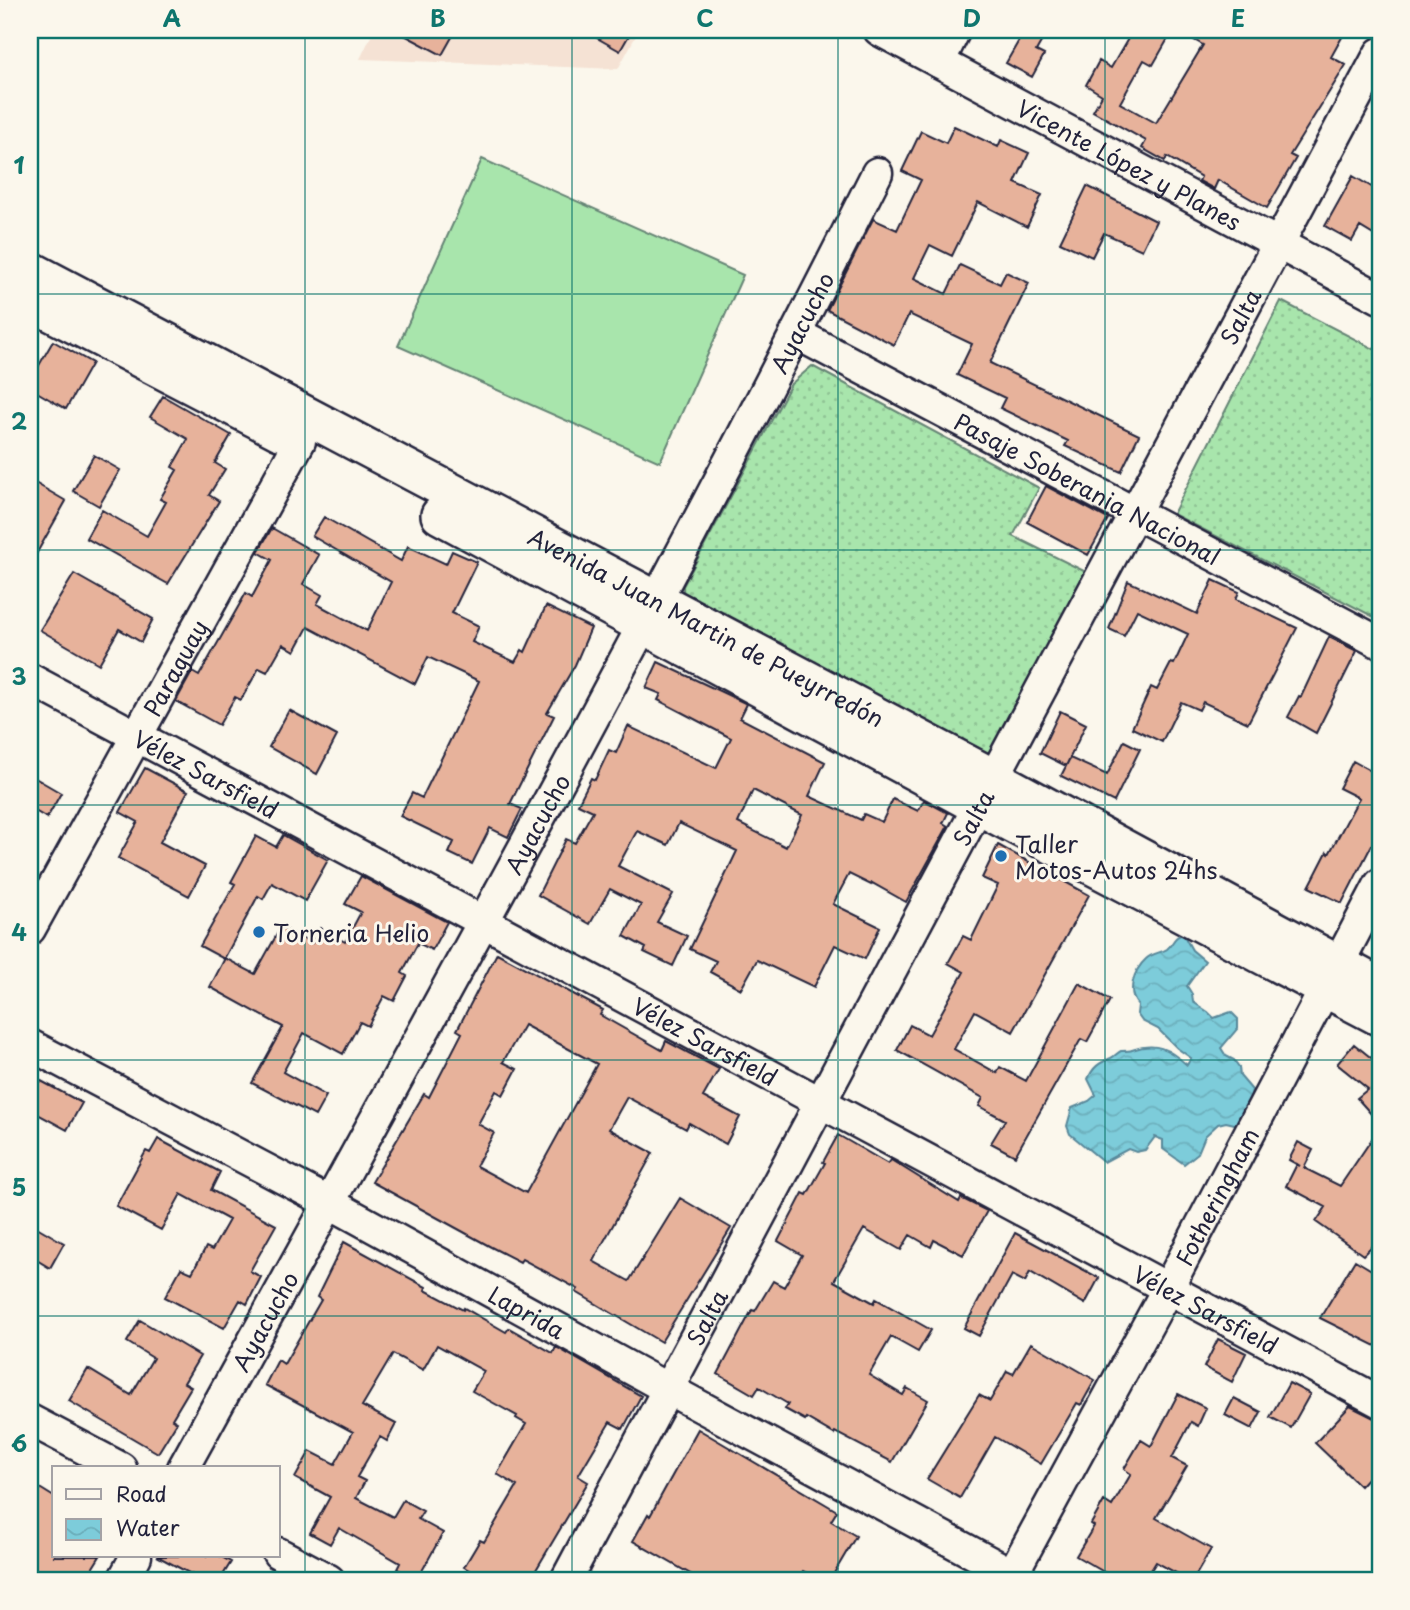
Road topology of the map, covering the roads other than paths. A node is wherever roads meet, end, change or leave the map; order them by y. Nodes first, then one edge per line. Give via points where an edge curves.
1 (879, 30) edge
2 (955, 30) edge
3 (1380, 53) edge
4 (939, 62) junction
5 (877, 173) dead end
6 (1278, 243) junction
7 (30, 270) edge
8 (1380, 298) edge
9 (30, 301) edge
10 (797, 334) junction
11 (300, 441) junction
12 (1134, 512) junction
13 (651, 612) junction
14 (1380, 643) edge
15 (30, 679) edge
16 (135, 736) junction
17 (986, 793) junction
18 (1380, 884) edge
19 (482, 921) junction
20 (30, 929) edge
21 (1332, 977) junction
22 (1380, 987) edge
23 (1380, 1017) edge
24 (30, 1045) edge
25 (821, 1102) junction
26 (330, 1203) junction
27 (1168, 1288) junction
28 (668, 1389) junction
29 (1380, 1402) edge
30 (30, 1420) edge
31 (117, 1466) edge
32 (184, 1466) edge
33 (280, 1554) edge
34 (135, 1558) edge
35 (1015, 1578) edge
36 (123, 1580) edge
37 (329, 1580) edge
38 (566, 1580) edge

1 - 4 street, Vicente López y Planes
2 - 4 street
3 - 6 street, Salta
4 - 6 street, Vicente López y Planes
5 - 10 street, Ayacucho
6 - 8 street, Vicente López y Planes
6 - 12 street, Salta
7 - 13 main road, Avenida Juan Martin de Pueyrredón
9 - 11 main road, Avenida Juan Martin de Pueyrredón
10 - 12 street, Pasaje Soberania Nacional
10 - 13 street, Ayacucho
11 - 13 main road, Avenida Juan Martin de Pueyrredón
11 - 16 street, Paraguay
12 - 14 street, Pasaje Soberania Nacional
12 - 17 street, Salta
13 - 17 main road, Avenida Juan Martin de Pueyrredón
13 - 19 street, Ayacucho
15 - 16 street, Vélez Sarsfield
16 - 19 street, Vélez Sarsfield
16 - 20 street, Paraguay
17 - 21 main road, Avenida Juan Martin de Pueyrredón
17 - 25 street, Salta
18 - 21 street, Fotheringham
19 - 25 street, Vélez Sarsfield
19 - 26 street, Ayacucho
21 - 22 main road, Avenida Juan Martin de Pueyrredón
21 - 23 main road, Avenida Juan Martin de Pueyrredón
21 - 27 street, Fotheringham
24 - 26 street, Laprida
25 - 27 street, Vélez Sarsfield
25 - 28 street, Salta
26 - 28 street, Laprida
26 - 32 street, Ayacucho
27 - 29 street, Vélez Sarsfield
27 - 35 street, Fotheringham
28 - 35 street, Laprida
28 - 38 street, Salta
30 - 31 street
33 - 37 street
34 - 36 street

